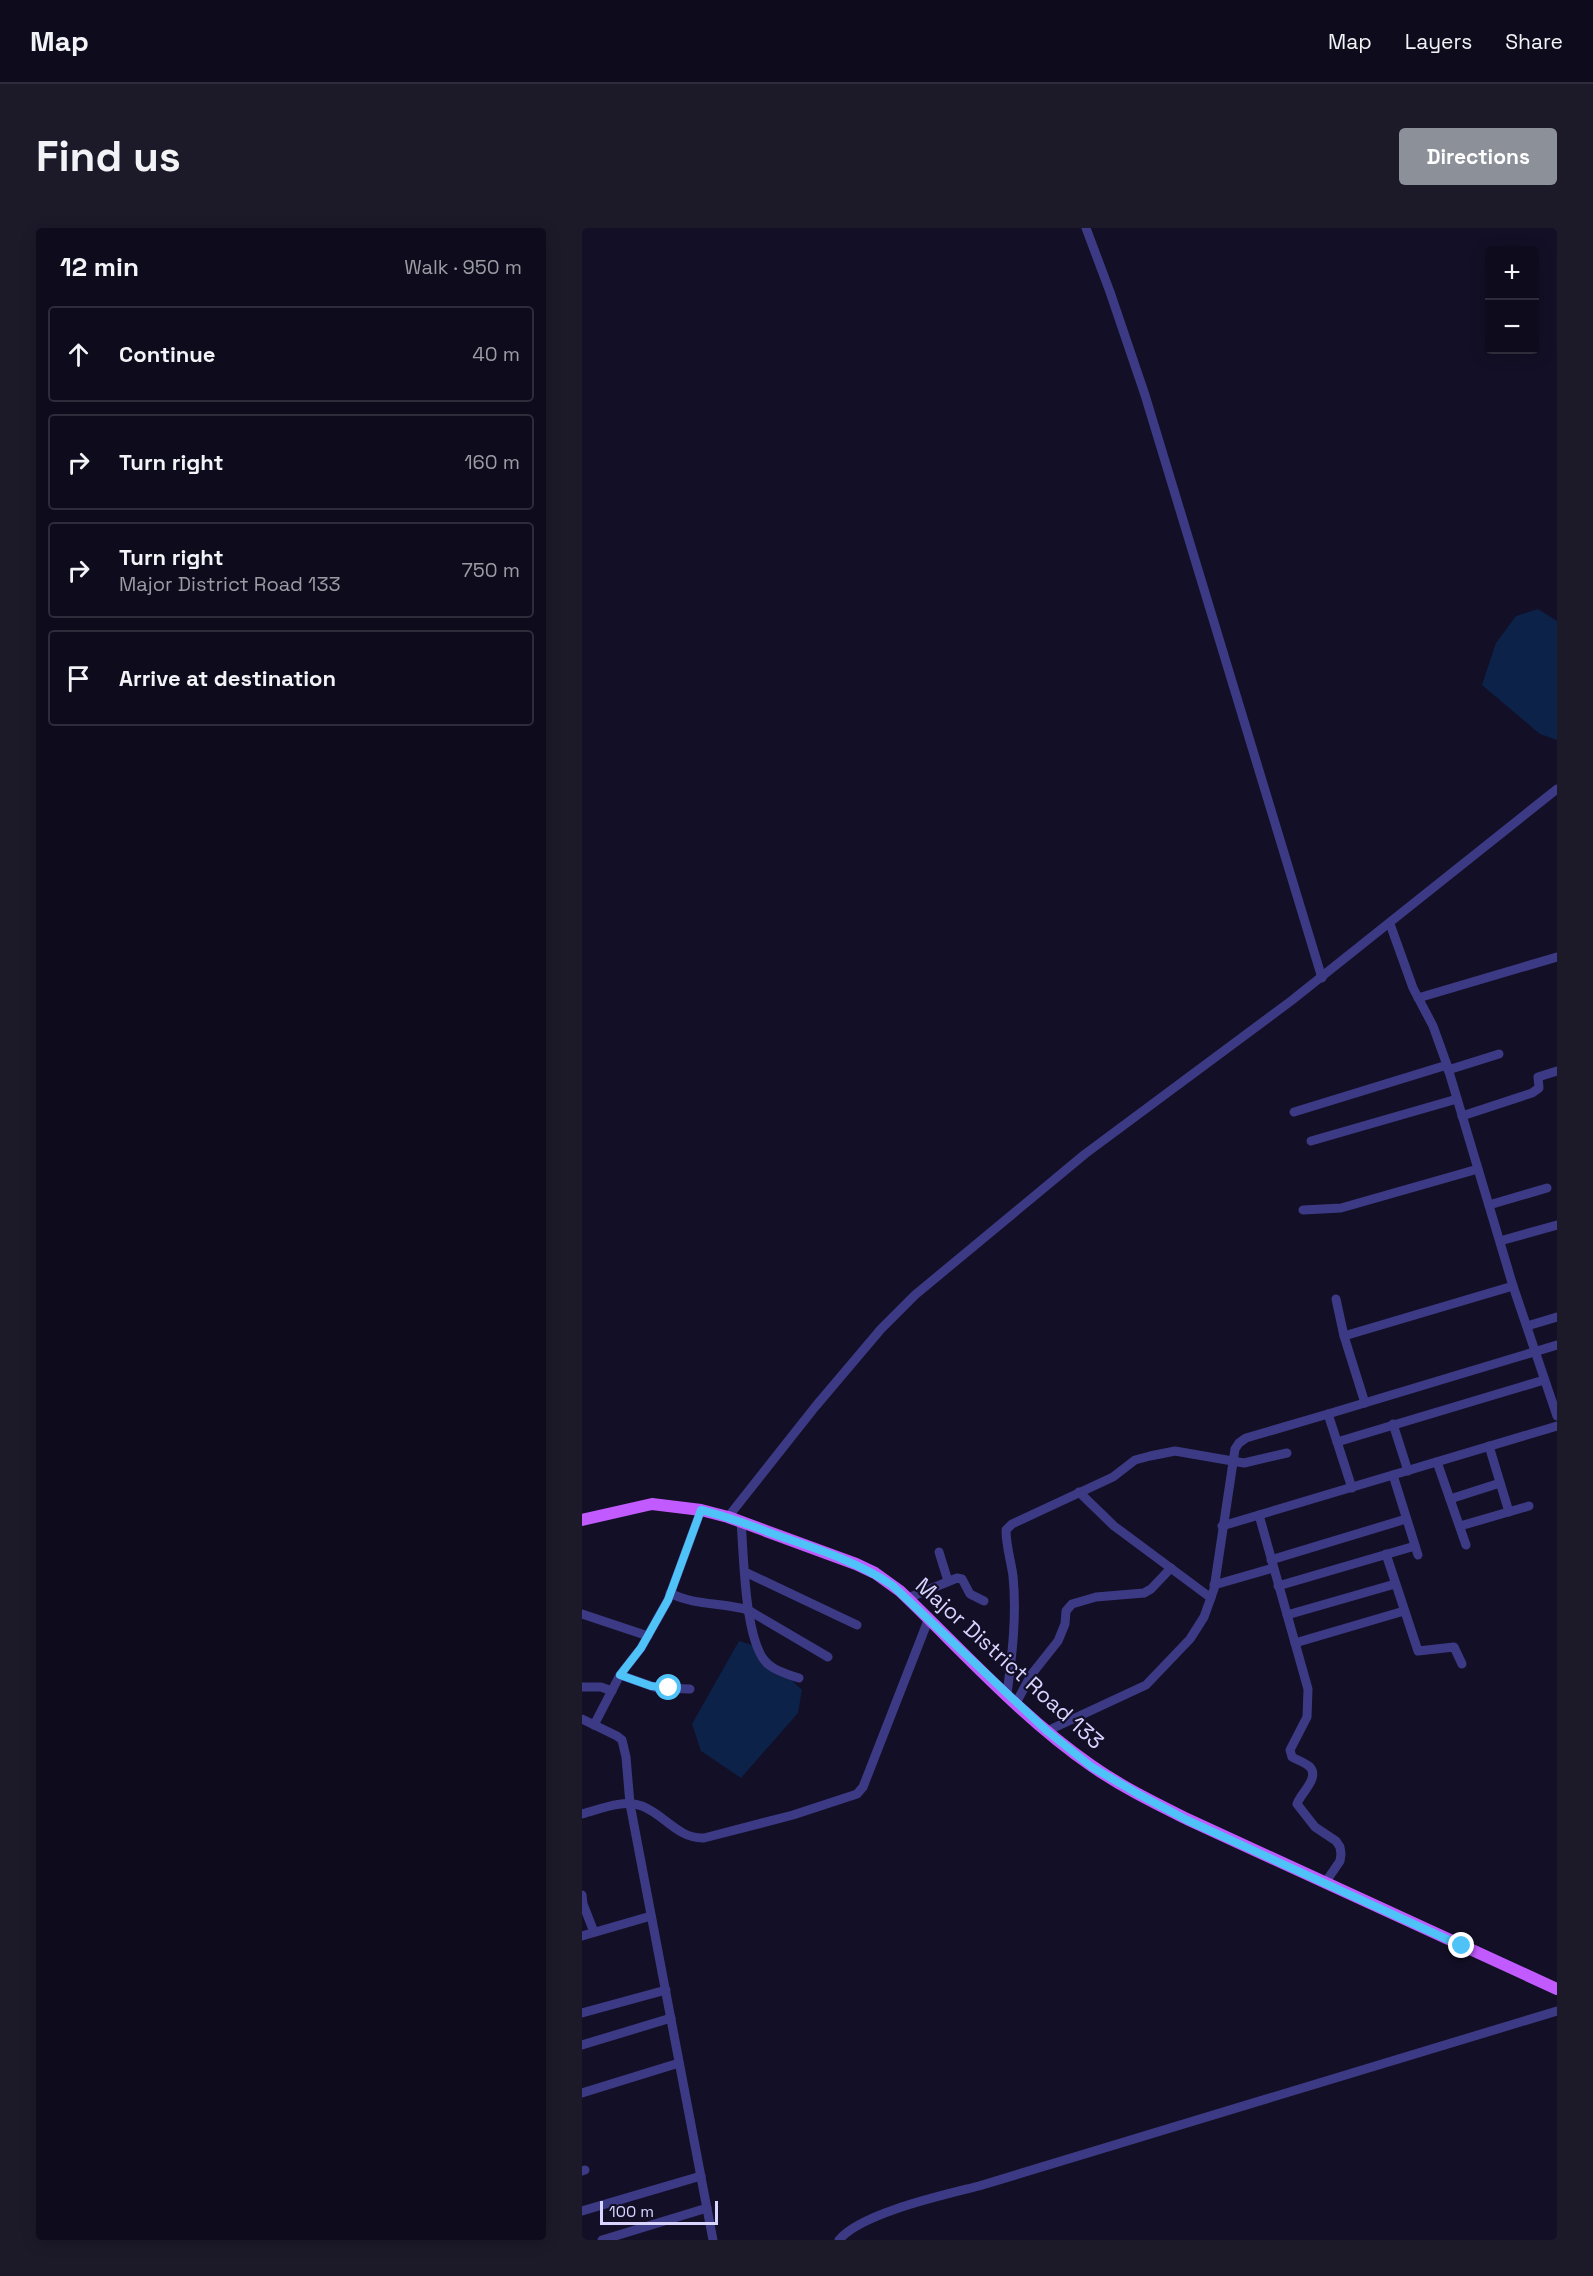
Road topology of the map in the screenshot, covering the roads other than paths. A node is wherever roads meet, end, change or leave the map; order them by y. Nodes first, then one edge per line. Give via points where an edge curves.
1 (1086, 228) edge
2 (1557, 789) edge
3 (1390, 924) junction
4 (1557, 957) edge
5 (1322, 978) junction
6 (1418, 998) junction
7 (1498, 1054) dead end
8 (1448, 1067) junction
9 (1557, 1071) edge
10 (1457, 1099) junction
11 (1294, 1112) dead end
12 (1462, 1116) junction
13 (1311, 1141) dead end
14 (1478, 1169) junction
15 (1547, 1188) dead end
16 (1488, 1205) junction
17 (1303, 1210) dead end
18 (1557, 1225) edge
19 (1500, 1241) junction
20 (1513, 1286) junction
21 (1336, 1299) dead end
22 (1557, 1317) edge
23 (1527, 1326) junction
24 (1344, 1336) junction
25 (1557, 1345) edge
26 (1535, 1351) junction
27 (1544, 1380) junction
28 (1365, 1403) junction
29 (1328, 1414) junction
30 (1557, 1416) edge
31 (1393, 1424) junction
32 (1557, 1426) edge
33 (1337, 1442) junction
34 (1489, 1446) junction
35 (1287, 1453) dead end
36 (1233, 1462) junction
37 (1437, 1462) junction
38 (1408, 1471) junction
39 (1393, 1475) junction
40 (1500, 1484) junction
41 (1352, 1488) junction
42 (1079, 1492) junction
43 (1450, 1498) junction
44 (1529, 1506) dead end
45 (701, 1510) junction
46 (1509, 1512) junction
47 (1259, 1515) junction
48 (728, 1517) junction
49 (1406, 1519) junction
50 (582, 1520) edge
51 (741, 1522) junction
52 (1222, 1526) junction
53 (1460, 1526) junction
54 (1466, 1545) dead end
55 (939, 1552) dead end
56 (1386, 1554) junction
57 (1272, 1564) junction
58 (1172, 1568) junction
59 (745, 1572) junction
60 (948, 1581) junction
61 (1395, 1584) junction
62 (1214, 1585) junction
63 (1278, 1586) junction
64 (670, 1593) junction
65 (908, 1598) junction
66 (1211, 1598) junction
67 (984, 1601) dead end
68 (748, 1610) junction
69 (1404, 1611) junction
70 (582, 1614) edge
71 (1287, 1615) junction
72 (929, 1618) junction
73 (857, 1625) dead end
74 (648, 1636) junction
75 (1295, 1643) junction
76 (828, 1657) dead end
77 (1462, 1664) dead end
78 (620, 1675) junction
79 (799, 1678) dead end
80 (582, 1687) edge
81 (690, 1689) dead end
82 (612, 1690) junction
83 (1011, 1698) junction
84 (582, 1719) edge
85 (594, 1725) junction
86 (1047, 1731) junction
87 (630, 1804) junction
88 (582, 1814) edge
89 (1325, 1883) junction
90 (582, 1895) edge
91 (651, 1916) junction
92 (594, 1932) junction
93 (582, 1936) edge
94 (1557, 1989) edge
95 (666, 1990) junction
96 (1557, 2011) edge
97 (582, 2013) edge
98 (671, 2018) junction
99 (582, 2045) edge
100 (679, 2063) junction
101 (582, 2093) edge
102 (701, 2176) junction
103 (707, 2208) junction
104 (582, 2211) edge
105 (602, 2240) edge
106 (713, 2240) edge
107 (839, 2240) edge

1 - 5 street via 1144,394
2 - 3 street
3 - 5 street
3 - 6 street
4 - 6 street
5 - 48 street via 1085,1154 915,1295 829,1389
6 - 8 street
7 - 8 street
8 - 10 street
8 - 11 street
9 - 12 street via 1538,1077 1539,1088 1532,1093
10 - 12 street
10 - 13 street
12 - 14 street
14 - 16 street
14 - 17 street via 1341,1208
15 - 16 street
16 - 19 street
18 - 19 street
19 - 20 street
20 - 23 street
20 - 24 street
21 - 24 street
22 - 23 street
23 - 26 street
24 - 28 street
25 - 26 street
26 - 27 street
26 - 28 street
27 - 30 street
27 - 31 street
28 - 29 street
29 - 33 street
29 - 36 street via 1246,1438 1235,1449
31 - 33 street
31 - 38 street
32 - 34 street
33 - 41 street
34 - 37 street
34 - 40 street
35 - 36 street via 1251,1463
36 - 42 street via 1176,1451 1150,1456
36 - 52 street
37 - 38 street
37 - 43 street
38 - 39 street
39 - 41 street
39 - 49 street
40 - 43 street
40 - 46 street
41 - 47 street
42 - 58 street via 1113,1526
42 - 83 street via 1006,1530 1014,1606
43 - 53 street
44 - 46 street
45 - 48 main road, Major District Road 133
45 - 50 main road, Major District Road 133 via 652,1504
45 - 64 street
46 - 53 street
47 - 52 street
47 - 57 street
48 - 51 main road, Major District Road 133
49 - 56 street via 1416,1550
49 - 57 street
51 - 59 street
51 - 65 main road, Major District Road 133 via 856,1564
52 - 62 street
53 - 54 street
55 - 60 street
56 - 61 street
56 - 63 street
57 - 62 street
57 - 63 street
58 - 66 street
58 - 83 street via 1143,1593 1096,1597 1072,1604 1066,1611 1058,1641
59 - 68 street
59 - 73 street
60 - 65 street
60 - 67 street via 962,1579 970,1594
61 - 69 street
61 - 71 street
62 - 66 street
63 - 71 street
64 - 68 street via 694,1602
64 - 74 street
65 - 72 main road, Major District Road 133
66 - 86 street via 1190,1640 1146,1685
68 - 76 street
68 - 79 street via 763,1658 786,1675
69 - 75 street
69 - 77 street via 1418,1651 1454,1647
70 - 74 street
71 - 75 street
72 - 83 main road, Major District Road 133
72 - 87 street via 867,1778 857,1794 717,1835 694,1838 642,1806
74 - 78 street
75 - 89 street via 1309,1702 1307,1717 1290,1750 1292,1757 1312,1771 1311,1782 1297,1804 1315,1827 1336,1841 1341,1854
78 - 81 street via 657,1688
78 - 82 street
80 - 82 street
82 - 85 street
83 - 86 main road, Major District Road 133
84 - 85 street
85 - 87 street via 621,1740
86 - 89 main road, Major District Road 133 via 1092,1767 1140,1795
87 - 88 street
87 - 91 street
89 - 94 main road, Major District Road 133
90 - 92 street
91 - 92 street
91 - 95 street
92 - 93 street
95 - 97 street
95 - 98 street
96 - 107 street via 911,2204 855,2227
98 - 99 street
98 - 100 street
100 - 101 street
100 - 102 street
102 - 103 street
102 - 104 street
103 - 105 street
103 - 106 street

